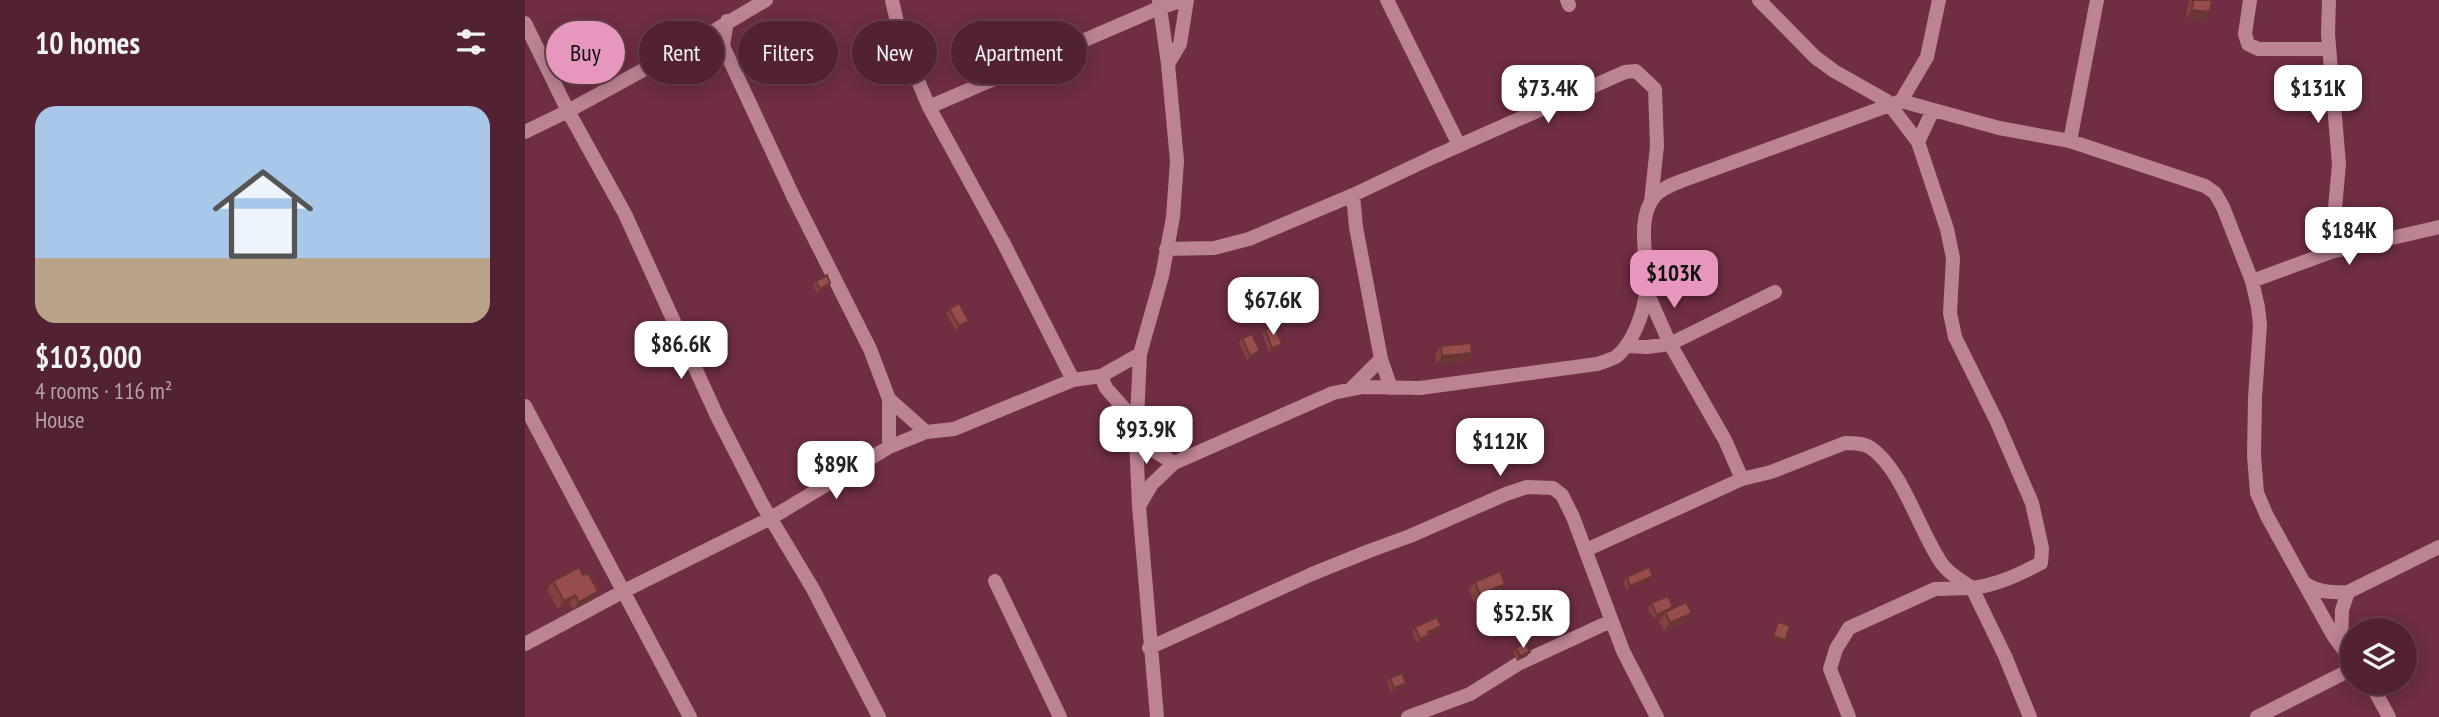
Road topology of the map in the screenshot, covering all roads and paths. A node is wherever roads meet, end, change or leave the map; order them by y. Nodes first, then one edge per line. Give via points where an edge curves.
1 (766, 0) edge
2 (892, 0) edge
3 (1185, 0) edge
4 (1387, 0) edge
5 (1759, 0) edge
6 (1939, 0) edge
7 (2097, 0) edge
8 (2250, 0) edge
9 (2329, 0) edge
10 (1159, 4) edge
11 (727, 21) junction
12 (525, 23) edge
13 (724, 23) edge
14 (724, 40) edge
15 (724, 48) edge
16 (2329, 49) junction
17 (1168, 64) junction
18 (639, 72) edge
19 (1896, 104) junction
20 (929, 107) junction
21 (1933, 110) junction
22 (568, 111) junction
23 (525, 132) edge
24 (2070, 141) junction
25 (1918, 142) junction
26 (1459, 145) junction
27 (1353, 195) junction
28 (1650, 203) junction
29 (2439, 228) edge
30 (1166, 249) junction
31 (2331, 252) junction
32 (2252, 281) junction
33 (1647, 292) junction
34 (1775, 292) dead end
35 (1670, 344) junction
36 (1626, 346) junction
37 (1140, 354) junction
38 (1381, 359) junction
39 (1101, 376) junction
40 (1073, 380) junction
41 (1391, 388) junction
42 (1352, 389) junction
43 (889, 400) junction
44 (525, 406) edge
45 (1137, 423) junction
46 (926, 432) junction
47 (1136, 440) junction
48 (889, 447) junction
49 (1174, 463) junction
50 (1742, 479) junction
51 (1139, 506) junction
52 (771, 518) junction
53 (2439, 547) edge
54 (1586, 550) junction
55 (995, 580) dead end
56 (2304, 583) junction
57 (1972, 588) junction
58 (624, 591) junction
59 (2348, 592) junction
60 (2342, 618) edge
61 (1611, 621) junction
62 (525, 644) edge
63 (2340, 645) edge
64 (1149, 648) junction
65 (2340, 675) edge
66 (2377, 695) edge
67 (691, 717) edge
68 (879, 717) edge
69 (1060, 717) edge
70 (1157, 717) edge
71 (1408, 717) edge
72 (1657, 717) edge
73 (1849, 717) edge
74 (2030, 717) edge
75 (2257, 717) edge
76 (2389, 717) edge

1 - 11 street
2 - 20 street via 901,40
3 - 10 street
3 - 17 street via 1180,44
4 - 26 street
5 - 19 street via 1815,57
6 - 19 street via 1927,57
7 - 24 street
8 - 16 street via 2248,44 2258,49
9 - 16 street
10 - 17 street
10 - 20 street
11 - 13 street
11 - 14 street
12 - 22 street
15 - 43 street via 870,349
16 - 31 street via 2339,164
17 - 30 street via 1177,161
18 - 22 street
19 - 21 street
19 - 25 street
19 - 28 street via 1684,180 1656,194
20 - 40 street
21 - 24 street
21 - 25 street
22 - 23 street
22 - 52 street via 625,214 717,416
24 - 32 street via 2215,193
25 - 57 street via 1953,258 1950,313 1955,337 2032,503 2042,548 2041,563 2003,581
26 - 27 street
26 - 28 street via 1636,71 1655,89 1657,146
27 - 30 street via 1249,239 1214,248
27 - 38 street
28 - 33 street via 1644,234
29 - 31 street
30 - 37 street
31 - 32 street
32 - 56 street via 2260,325 2254,456 2257,493
33 - 35 street
33 - 36 street
34 - 35 street
35 - 36 street
35 - 50 street
36 - 41 street via 1616,357 1597,364
37 - 39 street
37 - 45 street
38 - 41 street
38 - 42 street
39 - 40 street
39 - 45 street
40 - 46 street via 954,429
41 - 42 street
42 - 49 street via 1333,393
43 - 46 street
43 - 48 street
44 - 58 street
45 - 47 street
46 - 48 street
47 - 49 street
47 - 51 street
48 - 52 street
49 - 51 street via 1152,484
50 - 54 street
50 - 57 street via 1845,443 1871,448 1892,469 1944,567
51 - 64 street
52 - 58 street
52 - 68 street
53 - 59 street
54 - 61 street
54 - 64 street via 1562,495 1553,488 1527,487 1312,574
55 - 69 street
56 - 59 street via 2314,590
56 - 63 street
57 - 73 street via 1935,589 1849,628 1830,669
57 - 74 street
58 - 62 street
58 - 67 street
59 - 60 street
61 - 71 street via 1518,664 1470,694
61 - 72 street
64 - 70 street
65 - 75 street
66 - 76 street

